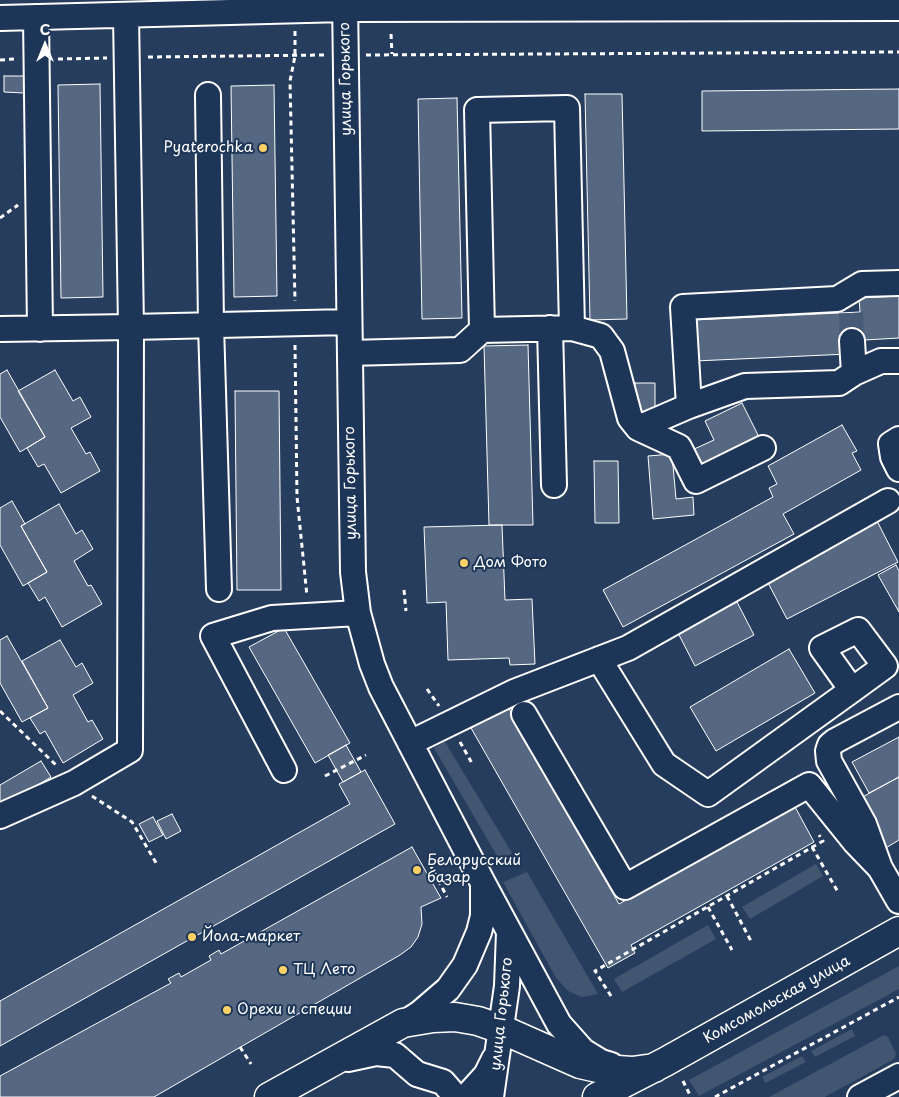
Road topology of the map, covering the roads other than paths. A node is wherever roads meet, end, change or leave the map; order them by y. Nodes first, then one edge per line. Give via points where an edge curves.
1 (345, 4) edge
2 (540, 4) edge
3 (783, 4) edge
4 (278, 5) edge
5 (899, 8) edge
6 (111, 10) edge
7 (36, 17) junction
8 (0, 18) edge
9 (208, 96) dead end
10 (899, 283) edge
11 (349, 322) junction
12 (211, 325) junction
13 (130, 326) junction
14 (561, 328) junction
15 (0, 329) edge
16 (40, 329) junction
17 (482, 330) junction
18 (852, 341) tunnel mouth
19 (350, 353) junction
20 (899, 361) edge
21 (854, 373) junction
22 (689, 406) junction
23 (638, 428) junction
24 (899, 439) edge
25 (763, 448) dead end
26 (899, 469) edge
27 (554, 485) dead end
28 (888, 501) dead end
29 (219, 589) dead end
30 (358, 613) junction
31 (599, 659) junction
32 (852, 690) dead end
33 (899, 707) edge
34 (524, 714) dead end
35 (410, 743) junction
36 (284, 770) dead end
37 (0, 816) edge
38 (880, 868) junction
39 (482, 883) junction
40 (899, 901) edge
41 (899, 931) edge
42 (509, 932) junction
43 (403, 1024) junction
44 (501, 1036) junction
45 (325, 1067) junction
46 (643, 1070) junction
47 (899, 1076) edge
48 (450, 1090) edge
49 (269, 1097) edge
50 (466, 1097) edge
51 (491, 1097) edge
52 (597, 1097) edge
53 (860, 1097) edge

1 - 2 street
1 - 4 street
1 - 11 street, улица Горького
2 - 3 street
3 - 5 street
4 - 6 street
6 - 7 street
6 - 13 street
7 - 8 street
7 - 16 street
9 - 12 street
10 - 22 street via 862,284 851,302 837,299 683,307
11 - 12 street
11 - 19 street, улица Горького
12 - 13 street
12 - 29 street
13 - 16 street
13 - 37 street via 130,750 74,783
14 - 17 street
14 - 17 street via 567,108 477,110
14 - 23 street via 601,336 612,351 630,418
14 - 27 street
15 - 16 street
17 - 19 street via 460,350
18 - 21 street
19 - 30 street, улица Горького via 352,572
20 - 21 street via 880,362
21 - 22 street via 839,383 745,386
22 - 23 street
23 - 25 street via 679,447 696,481
24 - 26 street via 892,444 892,457
28 - 31 street via 628,648
30 - 35 street, улица Горького via 381,687
30 - 36 street via 272,618 213,636
31 - 32 street via 664,764 708,794
31 - 35 street via 514,692
33 - 38 street via 835,741 828,751 864,824
34 - 38 street via 625,887 810,785
35 - 39 street, улица Горького
38 - 40 street
39 - 42 street, улица Горького
39 - 43 street via 484,900 479,932 465,965 442,995
41 - 46 main road, Комсомольская улица
42 - 44 street, улица Горького
42 - 46 street, улица Горького via 559,1024 583,1051 601,1062
43 - 44 main road via 455,1017 478,1022
43 - 45 main road
44 - 46 main road via 580,1064 602,1069
44 - 50 street via 486,1075
44 - 51 street, улица Горького
45 - 48 street via 360,1055 396,1055 417,1074
45 - 49 main road
46 - 52 main road, Комсомольская улица
47 - 53 street

